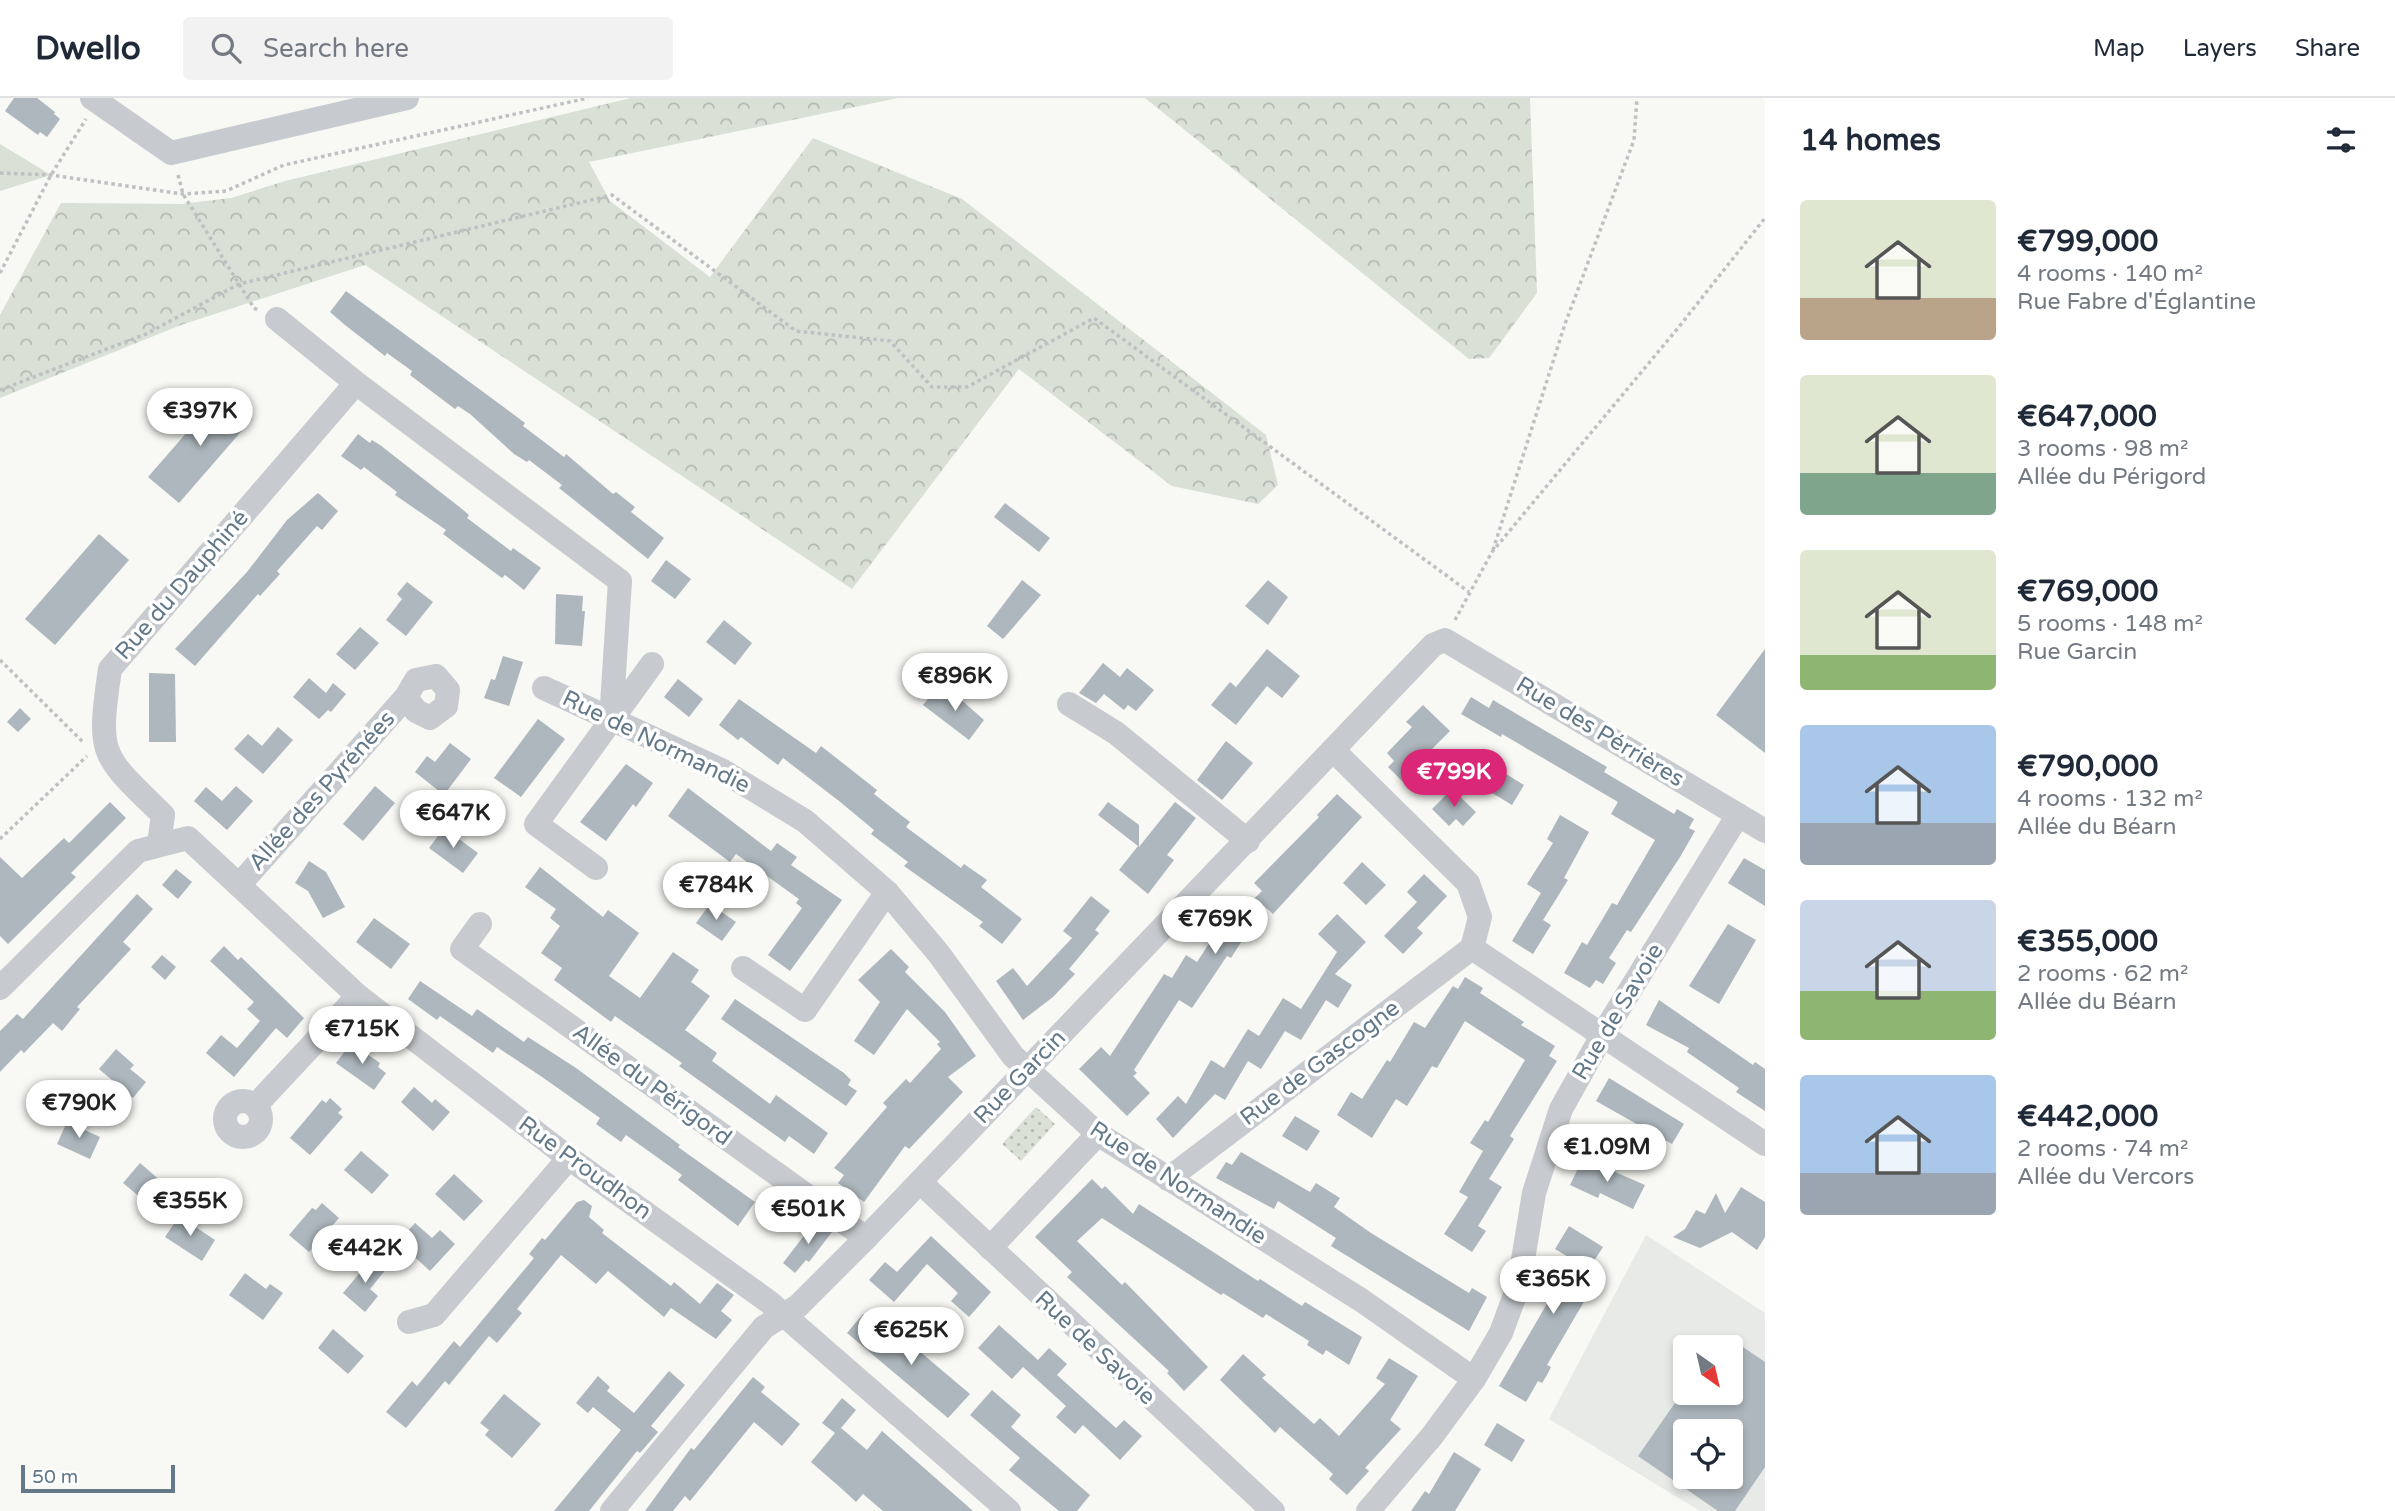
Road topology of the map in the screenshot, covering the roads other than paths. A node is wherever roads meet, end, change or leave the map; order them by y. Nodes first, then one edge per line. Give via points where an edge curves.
1 (407, 98) edge
2 (96, 99) edge
3 (277, 319) road end
4 (356, 383) junction
5 (1439, 643) joint
6 (652, 664) dead end
7 (544, 688) dead end
8 (405, 697) dead end
9 (1069, 704) dead end
10 (611, 720) junction
11 (1333, 750) junction
12 (1738, 815) junction
13 (1765, 831) edge
14 (1248, 841) junction
15 (159, 844) junction
16 (596, 868) dead end
17 (239, 885) junction
18 (887, 892) junction
19 (480, 924) dead end
20 (1472, 948) junction
21 (743, 968) dead end
22 (0, 988) edge
23 (358, 996) junction
24 (1603, 1034) junction
25 (1026, 1071) junction
26 (255, 1106) dead end
27 (1098, 1134) junction
28 (1765, 1144) edge
29 (569, 1158) junction
30 (1168, 1179) junction
31 (920, 1182) junction
32 (866, 1238) junction
33 (990, 1248) junction
34 (784, 1314) junction
35 (409, 1322) dead end
36 (1474, 1379) junction
37 (612, 1511) edge
38 (1009, 1511) edge
39 (1273, 1511) edge
40 (1368, 1511) edge

1 - 2 street via 171,153
3 - 4 street
4 - 10 street via 620,581
4 - 15 street, Rue du Dauphiné via 110,669 103,712 104,749 113,767 163,815
5 - 11 street, Rue Garcin
5 - 12 street, Rue des Pérrières
6 - 10 street
7 - 10 street, Rue de Normandie
8 - 17 street, Allée des Pyrénées
9 - 14 street via 1116,733
10 - 16 street via 536,824
10 - 18 street, Rue de Normandie via 723,771 805,821
11 - 14 street, Rue Garcin
11 - 20 street via 1468,883 1480,917
12 - 13 street, Rue des Pérrières
12 - 24 street, Rue de Savoie
14 - 25 street, Rue Garcin
15 - 17 street, Rue Proudhon via 188,838
15 - 22 street via 138,850
17 - 23 street, Rue Proudhon
18 - 21 street via 816,1005 805,1010
18 - 25 street, Rue de Normandie
19 - 32 street, Allée du Périgord via 462,949
20 - 24 street
20 - 30 street, Rue de Gascogne
23 - 26 street
23 - 29 street, Rue Proudhon
24 - 28 street
24 - 36 street, Rue de Savoie via 1561,1109 1534,1193 1519,1284 1501,1333
25 - 27 street, Rue de Normandie
25 - 31 street, Rue Garcin
27 - 30 street, Rue de Normandie
27 - 33 street
29 - 34 street, Rue Proudhon
29 - 35 street via 433,1315
30 - 36 street, Rue de Normandie via 1361,1300
31 - 32 street, Rue Garcin
31 - 33 street, Rue de Savoie
32 - 34 street, Rue Garcin via 798,1306
33 - 39 street, Rue de Savoie
34 - 37 street, Rue Garcin via 764,1327
34 - 38 street, Rue Proudhon
36 - 40 street, Rue de Savoie

